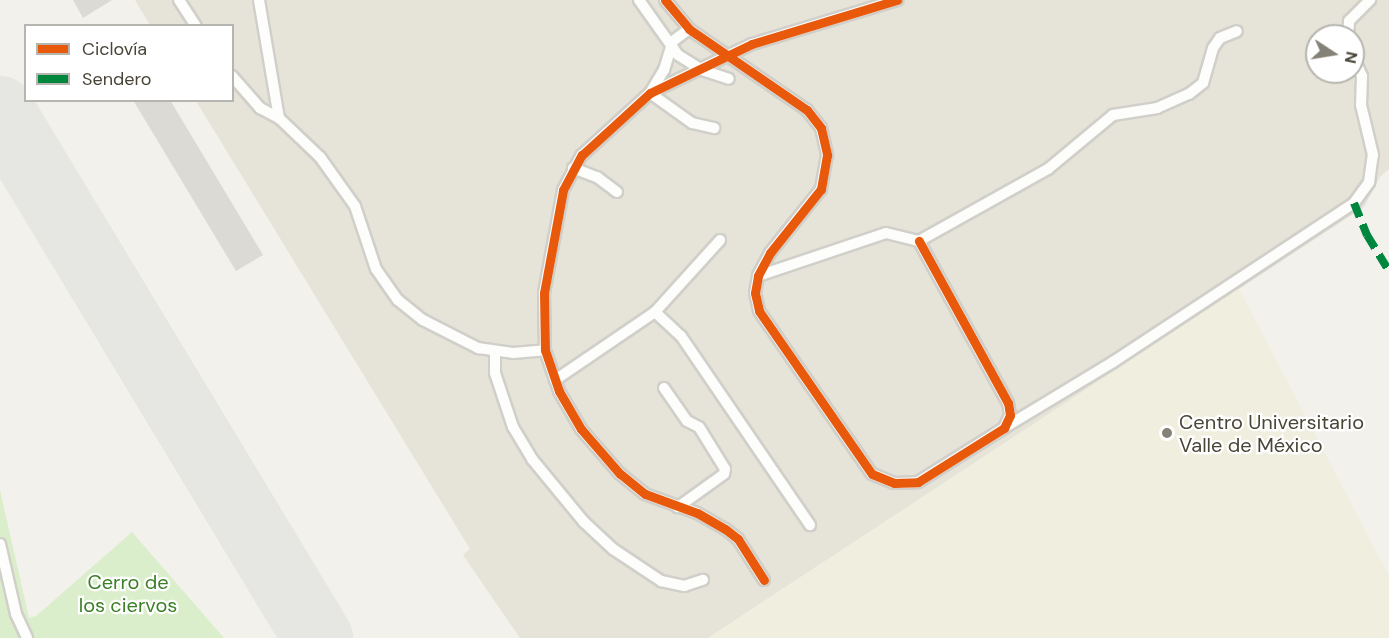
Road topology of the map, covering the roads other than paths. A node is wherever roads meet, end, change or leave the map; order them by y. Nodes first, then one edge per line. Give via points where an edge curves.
1 (179, 0) edge
2 (259, 0) edge
3 (639, 0) edge
4 (665, 0) edge
5 (897, 0) edge
6 (1370, 0) edge
7 (195, 24) edge
8 (1349, 24) edge
9 (689, 29) junction
10 (1237, 31) dead end
11 (672, 44) junction
12 (729, 55) junction
13 (702, 70) junction
14 (234, 78) edge
15 (729, 79) dead end
16 (1362, 84) edge
17 (650, 93) junction
18 (279, 118) junction
19 (714, 128) dead end
20 (573, 168) junction
21 (617, 192) dead end
22 (720, 240) dead end
23 (919, 240) junction
24 (758, 276) junction
25 (655, 312) junction
26 (545, 350) junction
27 (495, 352) junction
28 (555, 380) junction
29 (664, 387) dead end
30 (1004, 428) junction
31 (678, 507) junction
32 (810, 525) dead end
33 (0, 544) edge
34 (703, 580) dead end
35 (764, 580) dead end
36 (27, 638) edge

1 - 7 street
2 - 18 street
3 - 11 street
4 - 9 street
5 - 12 street via 752,44
6 - 8 street
9 - 11 street via 679,33
9 - 12 street
10 - 23 street via 1216,43 1203,83 1189,94 1156,108 1113,115 1048,169
11 - 13 street via 678,56
11 - 17 street via 664,70
12 - 13 street
12 - 24 street via 807,111 821,128 827,155 821,189 770,253
13 - 15 street
13 - 17 street
14 - 18 street via 260,108
16 - 30 street via 1361,105 1373,155 1369,182 1354,203 1113,362
17 - 19 street via 692,123
17 - 20 street via 604,132
18 - 27 street via 320,157 354,206 376,269 398,300 423,320
20 - 21 street via 597,177
20 - 26 street via 563,190 548,265 544,293
22 - 25 street
23 - 24 street via 886,233
23 - 30 street via 1008,403 1010,415
24 - 30 street via 755,293 759,311 872,474 894,483 918,482
25 - 28 street
25 - 32 street via 681,336
26 - 27 street
26 - 28 street
27 - 34 street via 499,390 513,428 532,459 584,522 613,549 661,581 684,586
28 - 31 street via 581,429 620,474 645,494
29 - 31 street via 687,421 699,427 725,469 724,474
31 - 35 street via 714,521 738,539
33 - 36 street via 16,614

